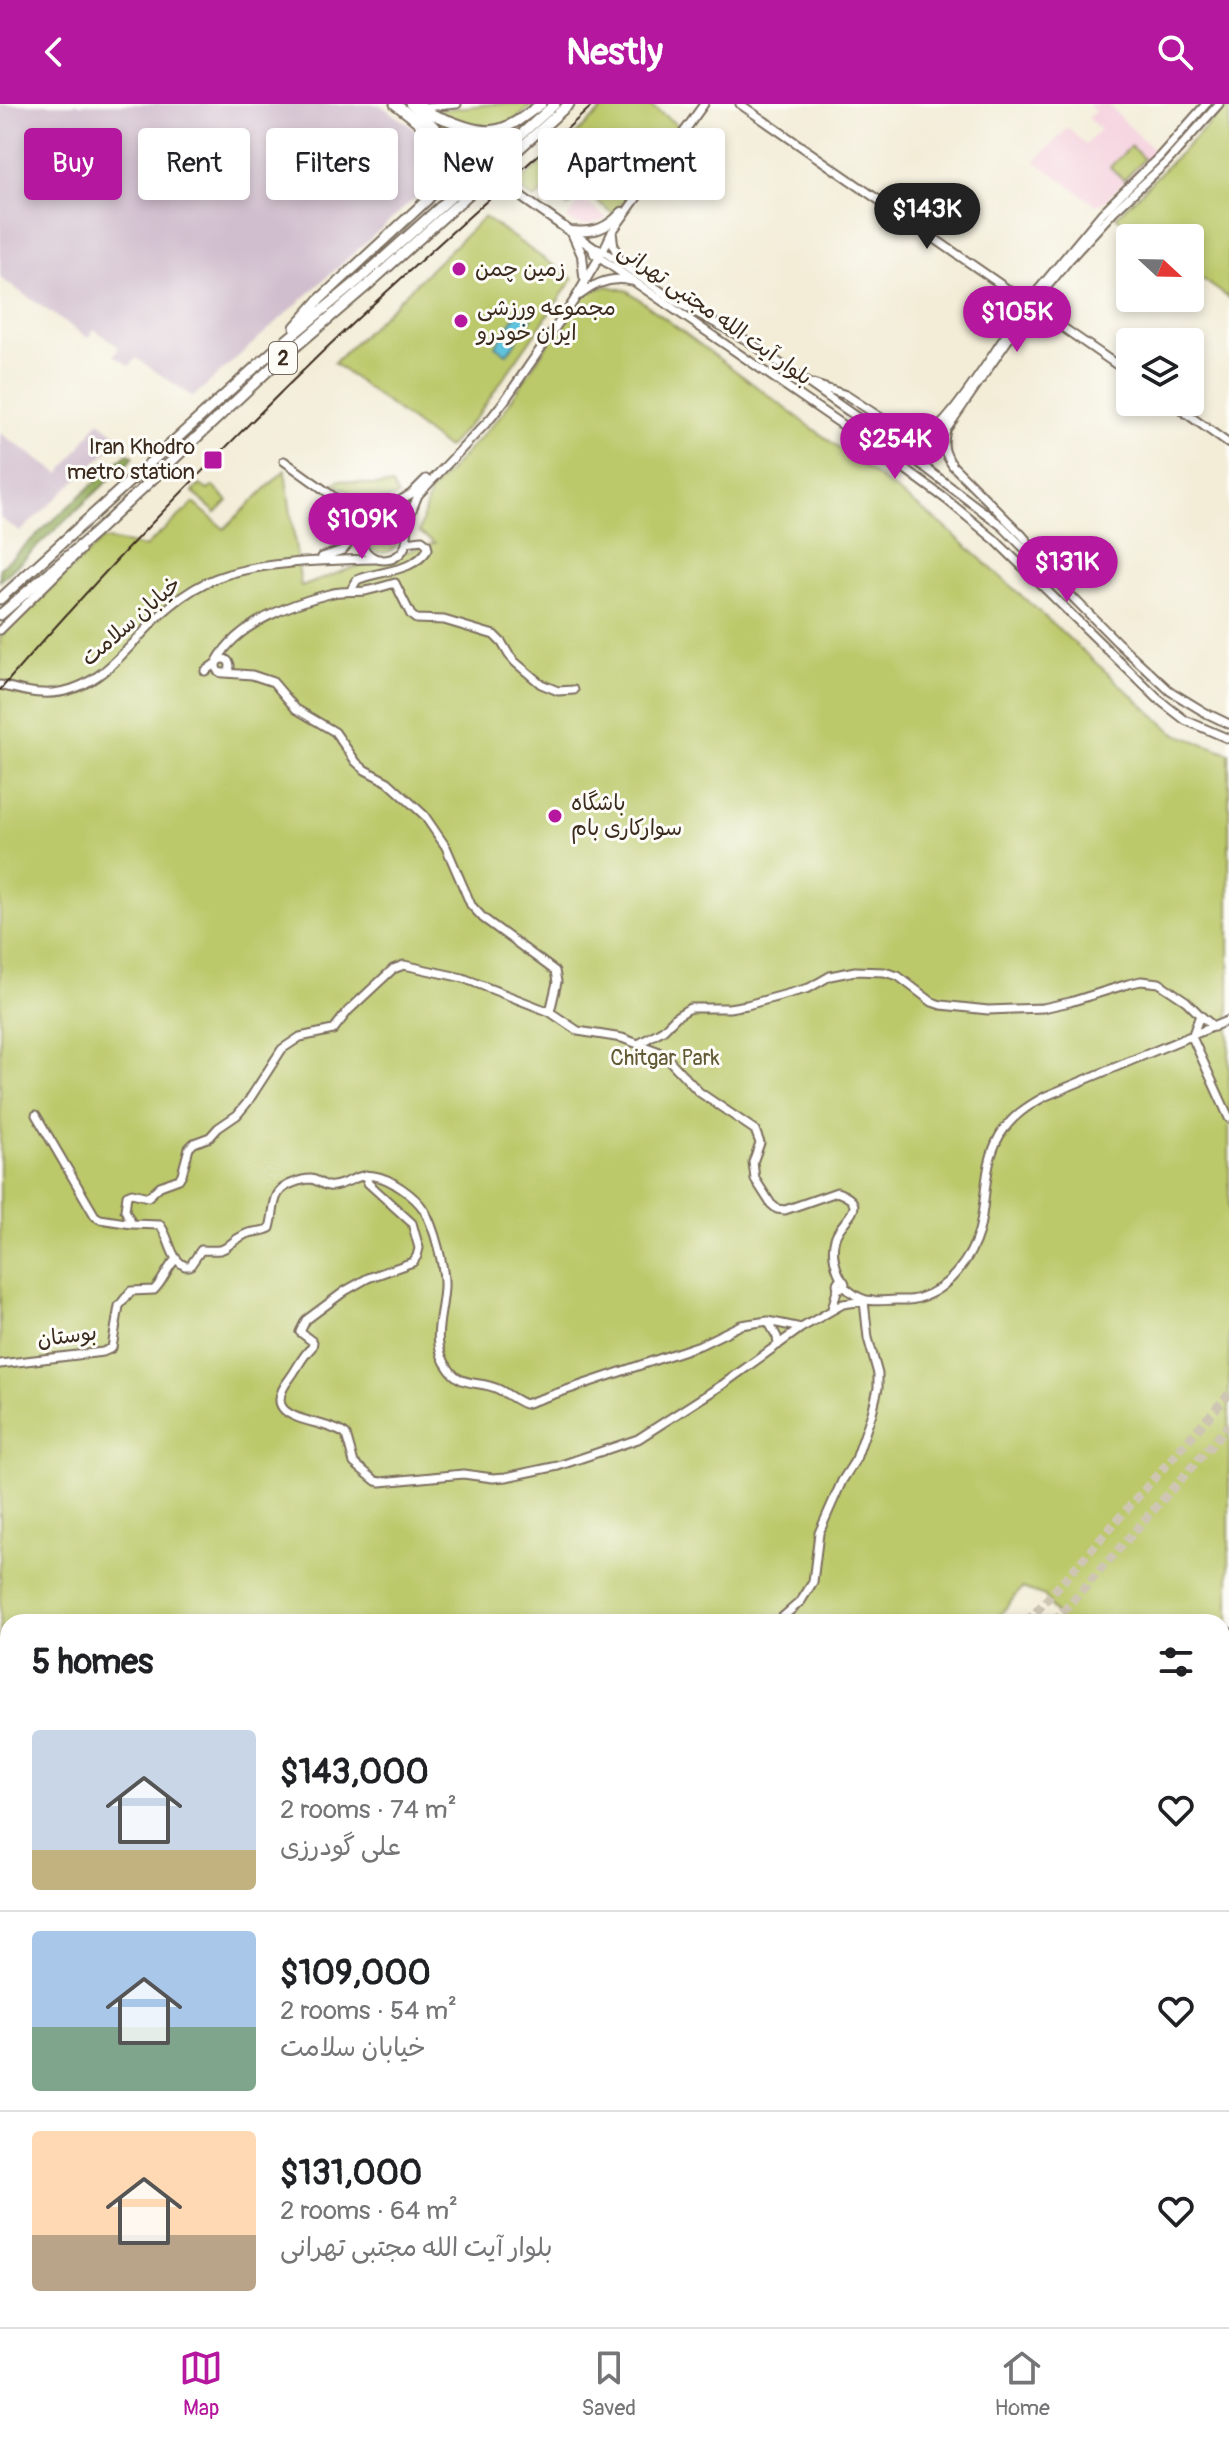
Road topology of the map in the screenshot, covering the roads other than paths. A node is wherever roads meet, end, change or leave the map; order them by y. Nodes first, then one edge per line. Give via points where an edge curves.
1 (395, 104) edge
2 (410, 104) edge
3 (418, 104) edge
4 (457, 104) edge
5 (541, 104) edge
6 (555, 104) edge
7 (569, 104) edge
8 (702, 104) edge
9 (740, 104) edge
10 (1206, 104) edge
11 (1219, 104) edge
12 (435, 128) edge
13 (522, 197) edge
14 (622, 212) junction
15 (570, 230) junction
16 (612, 232) junction
17 (598, 250) junction
18 (625, 267) junction
19 (584, 276) junction
20 (637, 282) junction
21 (573, 302) junction
22 (1030, 304) junction
23 (272, 352) junction
24 (1116, 364) edge
25 (808, 383) junction
26 (1190, 416) edge
27 (1229, 444) edge
28 (284, 461) dead end
29 (377, 514) junction
30 (366, 520) junction
31 (361, 529) junction
32 (95, 533) junction
33 (407, 538) junction
34 (380, 559) junction
35 (1062, 587) junction
36 (351, 590) junction
37 (0, 599) edge
38 (1088, 612) junction
39 (0, 615) edge
40 (1078, 622) junction
41 (0, 630) edge
42 (137, 634) junction
43 (229, 644) junction
44 (230, 663) junction
45 (219, 667) junction
46 (240, 673) junction
47 (0, 684) edge
48 (574, 690) dead end
49 (1229, 724) edge
50 (1229, 739) edge
51 (550, 1012) junction
52 (1200, 1015) junction
53 (1229, 1020) edge
54 (1214, 1027) junction
55 (1192, 1037) junction
56 (640, 1043) junction
57 (36, 1115) dead end
58 (1229, 1118) edge
59 (366, 1175) junction
60 (132, 1224) junction
61 (175, 1260) junction
62 (842, 1284) junction
63 (864, 1301) junction
64 (832, 1309) junction
65 (768, 1321) junction
66 (801, 1328) junction
67 (778, 1345) junction
68 (0, 1364) edge
69 (786, 1614) edge

1 - 23 highway via 440,148 442,178 437,189
2 - 12 main road
3 - 4 street
3 - 5 highway via 458,125 492,132
6 - 23 highway, 2
7 - 32 highway, 2 via 274,365
8 - 14 street
8 - 16 street
9 - 22 street
10 - 22 street via 1102,213
11 - 22 street
13 - 15 main road
14 - 15 main road via 600,230
14 - 17 street
15 - 17 main road
15 - 19 main road via 582,255
16 - 17 street
16 - 18 street
17 - 18 street, بلوار آیت الله مجتبی تهرانی
17 - 19 street
17 - 20 street, بلوار آیت الله مجتبی تهرانی
17 - 21 street
18 - 25 street, بلوار آیت الله مجتبی تهرانی
19 - 29 street via 475,429 411,494
20 - 21 street via 611,279
20 - 40 street, بلوار آیت الله مجتبی تهرانی via 947,500
21 - 33 street via 491,418 418,495
22 - 24 street
22 - 25 street via 934,431 903,432 846,395
22 - 35 street via 946,430 944,447 953,466 1022,535
23 - 37 highway, 2
25 - 35 street, بلوار آیت الله مجتبی تهرانی via 1002,526
26 - 27 street
28 - 30 street
29 - 30 street
29 - 33 street via 394,516
30 - 31 street
31 - 34 street via 364,548
31 - 42 street, خیابان سلامت via 343,550 328,556 221,572 169,603
32 - 39 highway, 2
32 - 41 street
33 - 34 street via 400,554
33 - 36 street via 422,540 428,549 422,558 357,580
34 - 42 street, خیابان سلامت via 254,568 221,576 184,596
35 - 38 street, بلوار آیت الله مجتبی تهرانی
36 - 43 street via 278,613
36 - 48 street via 395,583 416,619 444,620 494,635 541,684
38 - 40 street via 1081,612
38 - 49 street, بلوار آیت الله مجتبی تهرانی via 1170,691
40 - 50 street, بلوار آیت الله مجتبی تهرانی via 1176,713
42 - 47 street, خیابان سلامت via 98,673 72,686 40,690
43 - 44 street
43 - 45 street
44 - 45 street
44 - 45 street via 223,658
44 - 46 street
45 - 46 street
46 - 51 street via 278,686 296,709 335,732 365,770 388,782 424,815 446,847 471,905 555,971
51 - 56 street via 578,1031
51 - 60 street via 463,978 404,965 393,969 333,1030 300,1037 282,1049 237,1115 189,1148 179,1179 148,1197 127,1195 125,1210
52 - 54 street
52 - 55 street
52 - 56 street via 1159,983 1141,981 1043,1008 988,1010 941,1005 898,976 855,971 747,1005 690,1008
53 - 54 street
54 - 55 street
55 - 58 street
55 - 63 street via 1046,1096 1019,1113 993,1151 979,1231 955,1274 917,1299
56 - 62 street via 667,1058 699,1092 755,1130 760,1143 755,1179 777,1209 837,1192 851,1201 852,1214 835,1241
57 - 60 street via 95,1216
59 - 61 street via 334,1187 308,1179 280,1188 270,1228 244,1235 221,1251 201,1250 190,1266
59 - 65 street via 386,1179 425,1211 444,1275 438,1344 460,1381 498,1389 525,1404 700,1345 741,1325
59 - 67 street via 368,1183 412,1223 417,1256 345,1291 306,1320 300,1332 312,1347 279,1397 291,1415 346,1435 354,1463 376,1481 463,1474 506,1477 638,1439
60 - 61 street via 160,1225
61 - 68 street, بوستان via 154,1290 131,1291 119,1306 112,1348
62 - 63 street
62 - 64 street
63 - 64 street
63 - 69 street via 878,1374 872,1413 819,1533 813,1582
64 - 66 street
65 - 66 street
65 - 67 street
66 - 67 street

